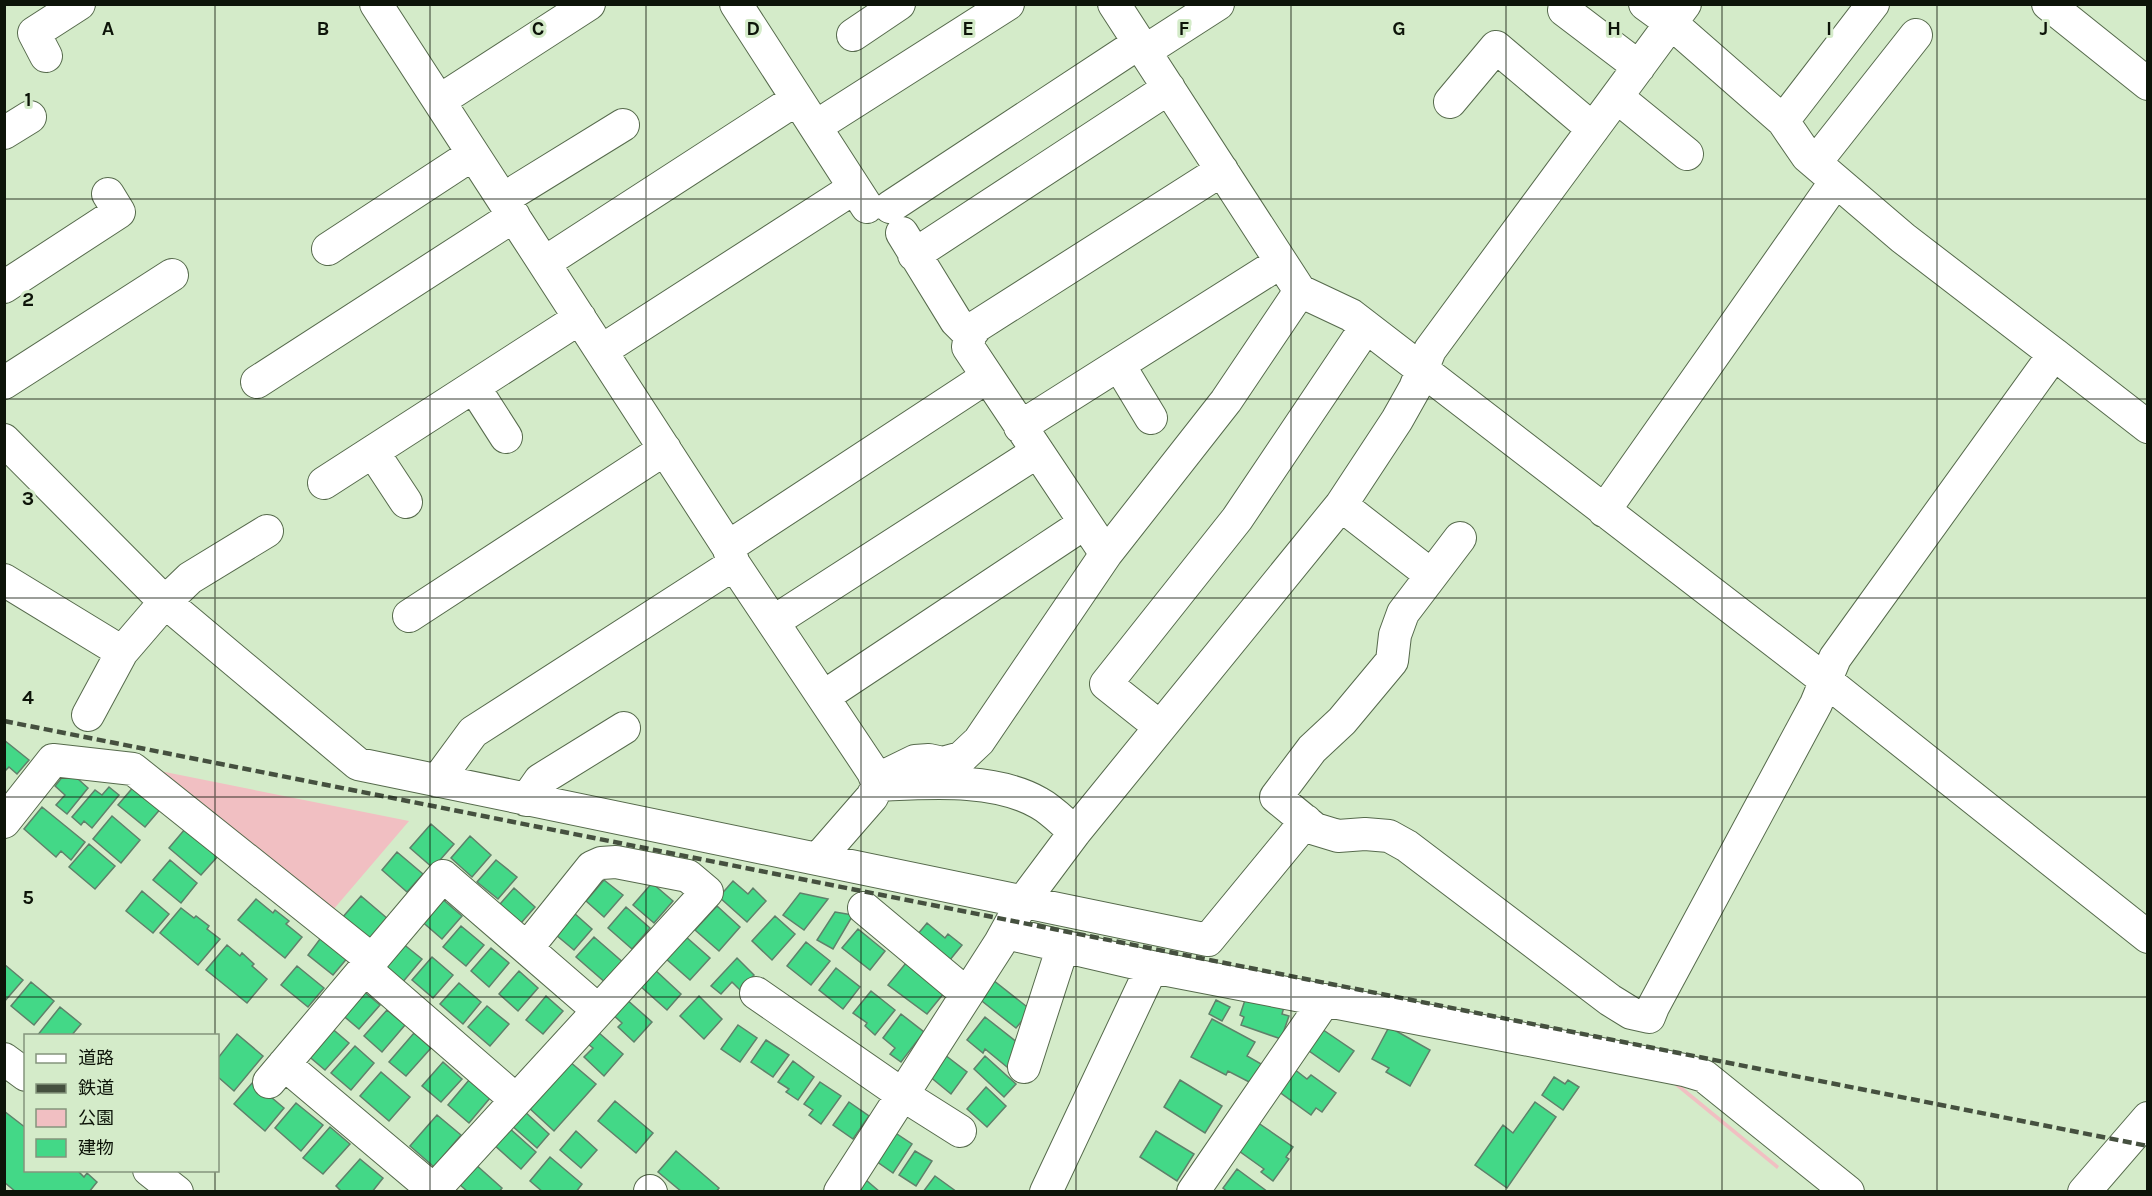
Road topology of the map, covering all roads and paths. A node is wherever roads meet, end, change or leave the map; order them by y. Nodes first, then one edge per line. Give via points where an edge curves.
1 (79, 4) edge
2 (376, 4) edge
3 (589, 4) edge
4 (736, 4) edge
5 (899, 4) edge
6 (1008, 4) edge
7 (1114, 4) edge
8 (1218, 4) edge
9 (1645, 4) edge
10 (1873, 4) edge
11 (2048, 4) edge
12 (1564, 10) dead end
13 (1678, 14) edge
14 (853, 35) dead end
15 (1916, 35) dead end
16 (1142, 47) junction
17 (46, 56) dead end
18 (1639, 67) junction
19 (2148, 84) edge
20 (1169, 88) junction
21 (1617, 97) junction
22 (797, 99) junction
23 (439, 101) junction
24 (1450, 102) dead end
25 (829, 118) dead end
26 (1783, 121) junction
27 (623, 125) dead end
28 (1593, 129) junction
29 (473, 154) junction
30 (1687, 154) dead end
31 (1222, 170) junction
32 (1825, 172) junction
33 (108, 194) dead end
34 (508, 208) junction
35 (885, 218) junction
36 (328, 249) dead end
37 (544, 262) junction
38 (1281, 262) junction
39 (172, 275) dead end
40 (4, 286) edge
41 (1300, 291) junction
42 (580, 318) junction
43 (1366, 327) junction
44 (970, 334) junction
45 (601, 351) junction
46 (2054, 354) junction
47 (1119, 365) junction
48 (1422, 371) junction
49 (987, 377) junction
50 (4, 382) edge
51 (257, 382) dead end
52 (474, 387) junction
53 (1151, 418) dead end
54 (2148, 428) edge
55 (506, 437) dead end
56 (1028, 439) junction
57 (4, 440) edge
58 (665, 449) junction
59 (373, 452) junction
60 (324, 483) dead end
61 (406, 502) dead end
62 (1341, 505) junction
63 (1605, 511) junction
64 (1085, 523) junction
65 (267, 531) dead end
66 (1460, 538) dead end
67 (1106, 554) junction
68 (731, 556) junction
69 (1431, 575) junction
70 (4, 580) edge
71 (165, 602) junction
72 (409, 616) dead end
73 (773, 622) junction
74 (122, 652) junction
75 (1825, 680) junction
76 (822, 697) junction
77 (88, 715) dead end
78 (1160, 727) junction
79 (624, 728) dead end
80 (437, 781) junction
81 (877, 782) junction
82 (526, 800) junction
83 (1306, 821) junction
84 (4, 822) edge
85 (1076, 832) junction
86 (818, 859) junction
87 (1022, 903) junction
88 (864, 908) dead end
89 (1006, 933) junction
90 (2148, 938) edge
91 (1063, 946) junction
92 (527, 948) junction
93 (368, 964) junction
94 (1152, 967) junction
95 (756, 993) dead end
96 (967, 994) junction
97 (1326, 999) junction
98 (598, 1010) junction
99 (4, 1059) edge
100 (1024, 1067) dead end
101 (24, 1074) edge
102 (903, 1095) junction
103 (516, 1100) junction
104 (2148, 1118) edge
105 (960, 1131) dead end
106 (152, 1172) edge
107 (177, 1191) edge
108 (435, 1191) edge
109 (840, 1191) edge
110 (1046, 1191) edge
111 (1193, 1191) edge
112 (1848, 1191) edge
113 (2084, 1191) edge

1 - 17 street via 34,33
2 - 23 street
3 - 23 street
4 - 22 street
5 - 14 street
6 - 25 street
7 - 16 street
8 - 16 street
9 - 13 street
10 - 26 street
11 - 19 street
12 - 18 street
13 - 18 street
13 - 26 street
15 - 32 street
16 - 20 street
16 - 35 street
18 - 21 street
20 - 31 street
20 - 35 street
21 - 28 street
21 - 30 street
22 - 35 street
22 - 37 street
23 - 29 street
24 - 28 street via 1496,47
26 - 32 street via 1806,156
27 - 34 street
28 - 48 street via 1430,350
29 - 34 street
29 - 36 street
31 - 38 street
31 - 44 street
32 - 46 street
32 - 63 street
33 - 40 street via 119,212
34 - 37 street
34 - 51 street
35 - 44 street via 956,321
35 - 45 street
37 - 42 street
38 - 41 street
38 - 47 street
39 - 50 street
41 - 43 street via 1351,315
41 - 67 street via 1226,401
42 - 45 street
42 - 52 street
43 - 48 street
43 - 78 street via 1237,519 1106,684
44 - 49 street via 968,347
45 - 58 street
46 - 54 street
46 - 75 street via 1834,658
47 - 53 street
47 - 56 street
48 - 62 street via 1397,420
48 - 63 street
49 - 56 street
49 - 68 street
52 - 55 street
52 - 59 street
56 - 64 street
56 - 73 street
57 - 71 street
58 - 68 street
58 - 72 street
59 - 60 street
59 - 61 street
62 - 69 street
62 - 78 street
63 - 75 street
64 - 67 street
64 - 76 street
65 - 71 street via 190,579
66 - 69 street
67 - 81 street via 979,741 961,758 944,763 915,761
68 - 73 street
68 - 80 street via 473,732
69 - 83 street via 1403,613 1392,661 1342,721 1312,749 1276,798
70 - 74 street
71 - 74 street
71 - 80 street via 358,764
73 - 76 street
74 - 77 street
75 - 83 street via 1816,704 1649,1017 1631,1013 1610,1000 1407,846 1389,836 1338,836 1315,829
75 - 90 street
76 - 81 street
78 - 85 street
79 - 82 street via 540,780
80 - 82 street
81 - 85 street via 979,785 1014,792 1040,803
81 - 86 street via 872,797
82 - 86 street
83 - 87 street via 1208,940
84 - 93 street via 53,760 133,769
85 - 87 street
86 - 87 street
87 - 89 street
88 - 96 street
89 - 91 street
89 - 96 street
91 - 94 street
91 - 100 street
92 - 93 street via 443,876
92 - 98 street
92 - 98 street via 592,867 602,863 616,862 688,876 707,892
93 - 103 street
93 - 108 street via 277,1073
94 - 97 street
94 - 110 street
95 - 102 street
96 - 102 street
97 - 111 street
97 - 112 street via 1704,1076
98 - 103 street
99 - 101 street
102 - 105 street
102 - 109 street
103 - 108 street
104 - 113 street
106 - 107 street

